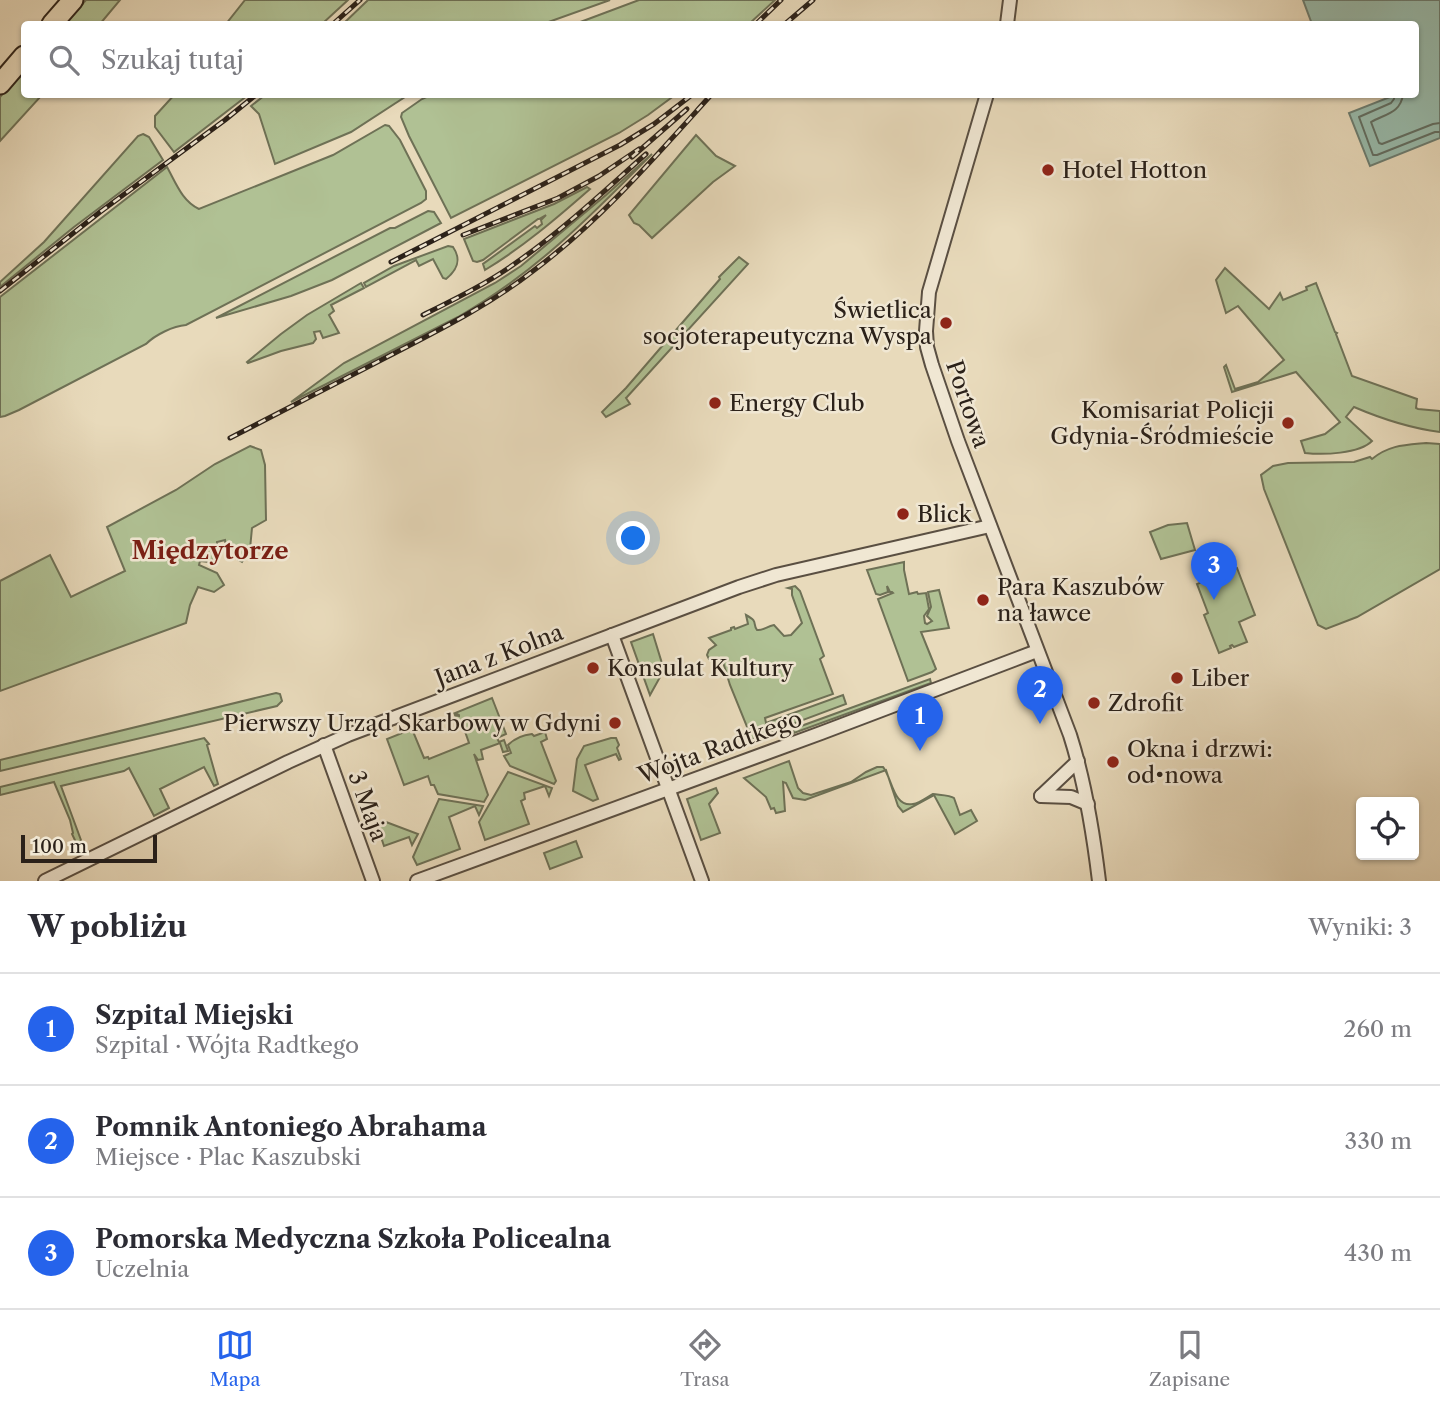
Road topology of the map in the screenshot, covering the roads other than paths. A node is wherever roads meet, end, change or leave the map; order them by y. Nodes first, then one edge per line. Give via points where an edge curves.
1 (73, 0) edge
2 (1010, 0) edge
3 (55, 21) edge
4 (1007, 21) edge
5 (21, 60) edge
6 (0, 84) edge
7 (986, 98) edge
8 (990, 526) junction
9 (612, 635) junction
10 (1037, 651) junction
11 (324, 746) junction
12 (1078, 761) junction
13 (668, 788) junction
14 (1088, 804) junction
15 (45, 881) edge
16 (373, 881) edge
17 (417, 881) edge
18 (702, 881) edge
19 (1099, 881) edge

1 - 3 highway
2 - 4 street
5 - 6 highway
7 - 8 street, Portowa via 929,292 926,331 932,365
8 - 9 street, Jana z Kolna via 776,575
8 - 10 street, Portowa
9 - 11 street, Jana z Kolna
9 - 13 street
10 - 12 street, Portowa
10 - 13 street, Wójta Radtkego
11 - 15 street, Jana z Kolna
11 - 16 street, 3 Maja
12 - 14 street, Portowa
12 - 14 street via 1041,796 1071,797
13 - 17 street, Wójta Radtkego
13 - 18 street
14 - 19 street, Portowa

